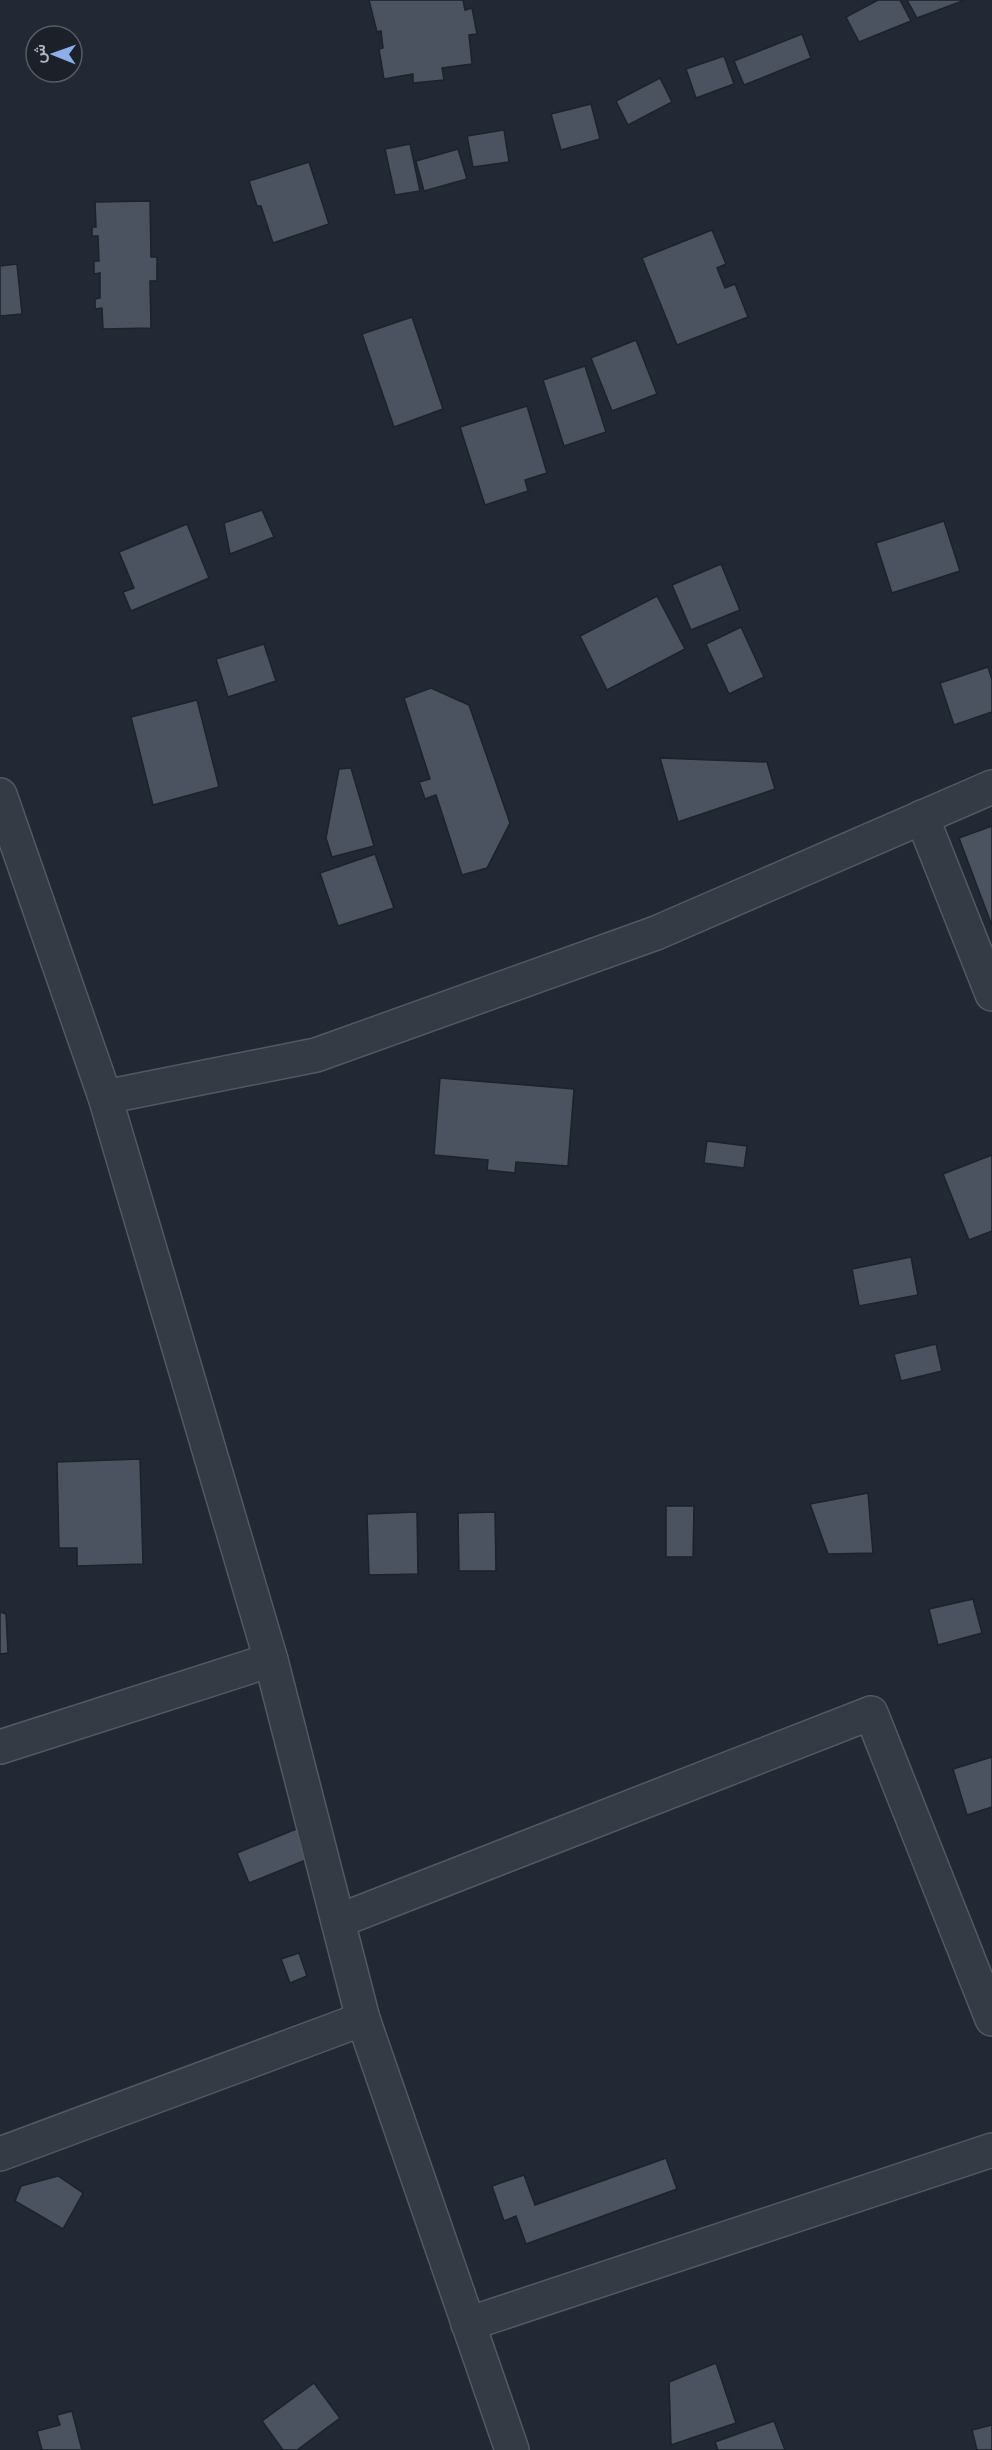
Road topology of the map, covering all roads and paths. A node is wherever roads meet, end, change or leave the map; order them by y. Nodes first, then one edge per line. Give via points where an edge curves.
1 (992, 787) edge
2 (0, 795) edge
3 (922, 817) junction
4 (992, 994) edge
5 (105, 1097) junction
6 (271, 1660) junction
7 (0, 1747) edge
8 (338, 1921) junction
9 (363, 2019) junction
10 (992, 2019) edge
11 (992, 2150) edge
12 (0, 2154) edge
13 (468, 2324) junction
14 (512, 2450) edge

1 - 3 street
2 - 5 street
3 - 4 street
3 - 5 street via 656,933 316,1055
5 - 6 street
6 - 7 street
6 - 8 street
8 - 9 street
8 - 10 street via 871,1713
9 - 12 street
9 - 13 street
11 - 13 street
13 - 14 street

